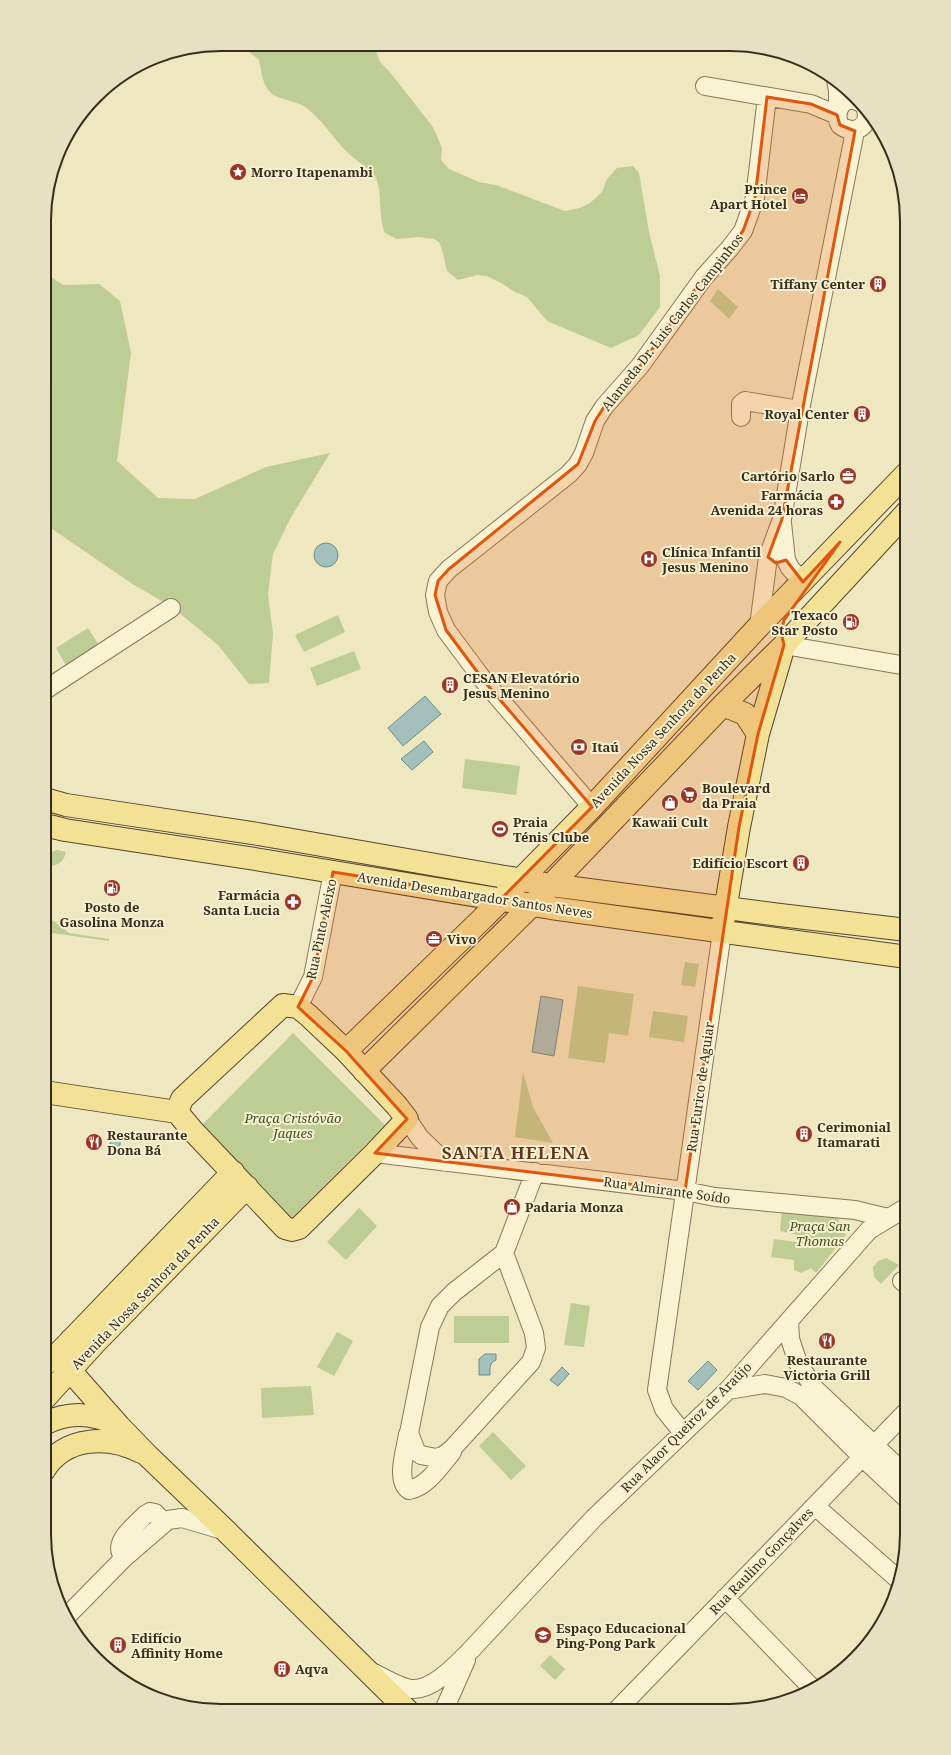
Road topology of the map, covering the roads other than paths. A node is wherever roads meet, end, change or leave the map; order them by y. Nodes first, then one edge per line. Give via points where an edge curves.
1 (705, 86) dead end
2 (838, 89) edge
3 (767, 98) junction
4 (849, 100) edge
5 (838, 111) junction
6 (866, 121) edge
7 (800, 410) junction
8 (741, 417) dead end
9 (900, 480) edge
10 (782, 518) junction
11 (900, 520) edge
12 (840, 542) junction
13 (768, 558) junction
14 (786, 560) junction
15 (802, 582) junction
16 (171, 608) dead end
17 (759, 626) junction
18 (784, 645) junction
19 (900, 665) edge
20 (51, 686) edge
21 (723, 705) junction
22 (758, 734) junction
23 (55, 805) edge
24 (592, 807) junction
25 (51, 826) edge
26 (333, 872) junction
27 (520, 880) junction
28 (551, 885) junction
29 (501, 899) junction
30 (532, 905) junction
31 (726, 908) junction
32 (900, 929) edge
33 (722, 932) junction
34 (900, 957) edge
35 (298, 1007) junction
36 (346, 1051) junction
37 (364, 1071) junction
38 (51, 1093) edge
39 (177, 1112) junction
40 (407, 1119) junction
41 (375, 1154) junction
42 (445, 1162) junction
43 (535, 1172) junction
44 (240, 1180) junction
45 (685, 1191) junction
46 (900, 1211) edge
47 (888, 1218) junction
48 (504, 1253) junction
49 (789, 1321) junction
50 (71, 1340) junction
51 (51, 1360) edge
52 (69, 1371) junction
53 (728, 1390) junction
54 (51, 1391) edge
55 (900, 1417) edge
56 (51, 1421) edge
57 (119, 1426) junction
58 (408, 1433) junction
59 (683, 1433) junction
60 (461, 1440) junction
61 (868, 1451) junction
62 (148, 1456) junction
63 (51, 1460) edge
64 (900, 1472) edge
65 (900, 1490) edge
66 (814, 1506) junction
67 (226, 1531) junction
68 (895, 1576) edge
69 (725, 1598) junction
70 (71, 1612) edge
71 (469, 1652) junction
72 (363, 1667) junction
73 (808, 1684) edge
74 (401, 1704) edge
75 (447, 1704) edge
76 (625, 1704) edge

1 - 3 street
2 - 5 street
3 - 5 street via 811,104
3 - 24 street, Alameda Dr. Luis Carlos Campinhos via 755,198 743,231 704,277 640,366 604,407 595,421 578,464 569,474 449,569 438,581 435,595 438,612 446,630 484,681
4 - 5 street via 843,103
5 - 6 street via 840,125 850,131
6 - 7 street
7 - 8 street via 745,401 741,404
7 - 10 street
9 - 12 main road, Avenida Nossa Senhora da Penha
10 - 13 street
10 - 14 street
11 - 18 main road, Avenida Nossa Senhora da Penha
12 - 15 main road, Avenida Nossa Senhora da Penha
12 - 18 main road via 784,620 781,632
13 - 14 street via 776,562
13 - 17 street
14 - 15 street
15 - 17 main road, Avenida Nossa Senhora da Penha
16 - 20 street
17 - 24 main road, Avenida Nossa Senhora da Penha
18 - 19 street
18 - 21 main road, Avenida Nossa Senhora da Penha
18 - 22 main road, Rua Eurico de Aguiar
21 - 22 main road via 745,714
21 - 28 main road, Avenida Nossa Senhora da Penha
22 - 31 main road, Rua Eurico de Aguiar
23 - 27 main road, Avenida Desembargador Santos Neves via 258,834
24 - 27 main road, Avenida Nossa Senhora da Penha
25 - 26 main road, Avenida Desembargador Santos Neves
26 - 29 main road, Avenida Desembargador Santos Neves
26 - 35 street, Rua Pinto Aleixo via 313,977
27 - 28 main road, Avenida Desembargador Santos Neves
27 - 29 main road, Avenida Nossa Senhora da Penha
28 - 30 main road, Avenida Nossa Senhora da Penha
28 - 31 main road, Avenida Desembargador Santos Neves
29 - 30 main road, Avenida Desembargador Santos Neves
29 - 36 main road, Avenida Nossa Senhora da Penha
30 - 33 main road, Avenida Desembargador Santos Neves
30 - 37 main road, Avenida Nossa Senhora da Penha
31 - 32 main road, Avenida Desembargador Santos Neves
31 - 33 main road, Rua Eurico de Aguiar
33 - 34 main road, Avenida Desembargador Santos Neves
33 - 45 street, Rua Eurico de Aguiar
35 - 36 main road
35 - 39 main road via 283,1005 182,1099
36 - 37 main road
37 - 40 main road
38 - 39 main road
39 - 44 main road
40 - 41 main road
40 - 42 street via 420,1138
41 - 42 street, Rua Almirante Soído
41 - 44 main road via 299,1228 292,1230 285,1228
42 - 43 street, Rua Almirante Soído
43 - 45 street, Rua Almirante Soído
43 - 48 street
44 - 50 main road, Avenida Nossa Senhora da Penha
44 - 52 main road, Avenida Nossa Senhora da Penha
45 - 47 street, Rua Almirante Soído via 855,1210
45 - 59 street, Rua Eurico de Aguiar via 657,1390 664,1409
46 - 47 street, Rua Alaor Queiroz de Araújo
47 - 49 street, Rua Alaor Queiroz de Araújo via 869,1230
48 - 58 street via 440,1306 430,1327
48 - 60 street via 534,1333 536,1348 531,1362
49 - 53 street, Rua Alaor Queiroz de Araújo
49 - 61 street via 790,1339 798,1363 814,1388
50 - 51 main road, Avenida Nossa Senhora da Penha
50 - 52 main road via 64,1357
52 - 54 main road, Avenida Nossa Senhora da Penha
52 - 57 main road
53 - 59 street, Rua Alaor Queiroz de Araújo
53 - 61 street via 764,1384 786,1388 801,1396
55 - 61 street, Rua Raulino Gonçalves
56 - 57 main road via 79,1415 100,1418
57 - 62 main road
58 - 60 street via 416,1451 428,1458 443,1456
58 - 60 street via 402,1482 409,1490 420,1486
59 - 71 street, Rua Alaor Queiroz de Araújo via 594,1518
61 - 64 street
61 - 65 street
61 - 66 street, Rua Raulino Gonçalves
62 - 63 main road via 116,1443 87,1442 62,1450
62 - 67 main road
66 - 68 street
66 - 69 street, Rua Raulino Gonçalves
67 - 70 street via 182,1518 174,1518 164,1523 124,1558
67 - 72 main road
69 - 73 street
69 - 76 street, Rua Raulino Gonçalves
71 - 72 street, Rua Alaor Queiroz de Araújo via 448,1673 425,1687 411,1690
71 - 75 street, Rua Alaor Queiroz de Araújo
72 - 74 main road

